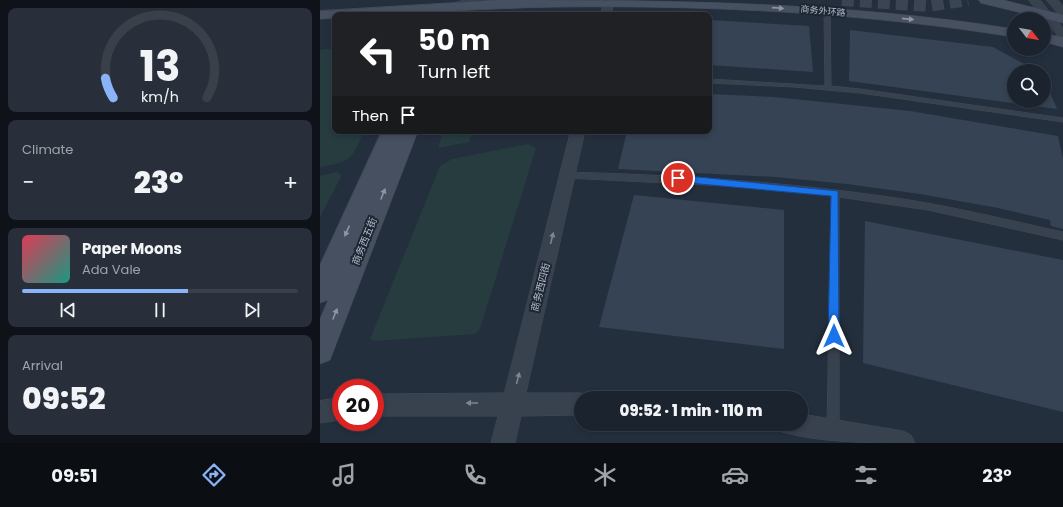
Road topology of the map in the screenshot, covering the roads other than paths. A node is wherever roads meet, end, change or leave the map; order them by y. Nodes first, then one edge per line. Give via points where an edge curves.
1 (482, 0) edge
2 (986, 0) edge
3 (1034, 0) edge
4 (1052, 0) edge
5 (609, 1) junction
6 (453, 6) edge
7 (827, 11) junction
8 (373, 12) edge
9 (607, 12) edge
10 (1040, 12) edge
11 (1043, 12) edge
12 (1063, 13) edge
13 (332, 15) edge
14 (1051, 15) edge
15 (320, 16) edge
16 (1063, 18) edge
17 (1051, 21) edge
18 (1007, 32) edge
19 (1063, 35) edge
20 (1051, 39) edge
21 (1063, 42) edge
22 (712, 81) edge
23 (828, 88) junction
24 (1063, 120) edge
25 (390, 134) edge
26 (408, 134) edge
27 (577, 134) edge
28 (567, 175) junction
29 (835, 193) junction
30 (1063, 236) edge
31 (320, 292) edge
32 (320, 351) edge
33 (512, 403) junction
34 (574, 404) edge
35 (384, 405) edge
36 (332, 410) edge
37 (320, 412) edge
38 (808, 427) edge
39 (833, 431) junction
40 (503, 443) edge
41 (903, 443) edge

1 - 6 street
2 - 10 street
3 - 11 street
4 - 12 street
5 - 6 street, 商务外环路
5 -> 7 street, 商务外环路 via 729,4
5 - 9 street
6 - 8 street, 商务外环路
7 -> 18 street, 商务外环路
7 - 23 lane
13 - 15 street, 商务外环路
14 - 16 street
17 - 19 street
20 - 21 street
22 - 23 lane
23 - 24 lane
25 -> 31 street, 商务西五街
32 -> 26 street, 商务西五街
27 - 28 street, 商务西四街
28 - 29 lane via 664,178
33 -> 28 street, 商务西四街
29 - 30 lane via 930,208
29 - 39 lane
33 - 34 street
33 -> 35 street
33 - 40 street, 商务西四街
36 - 37 street
38 - 39 street
39 - 41 street

